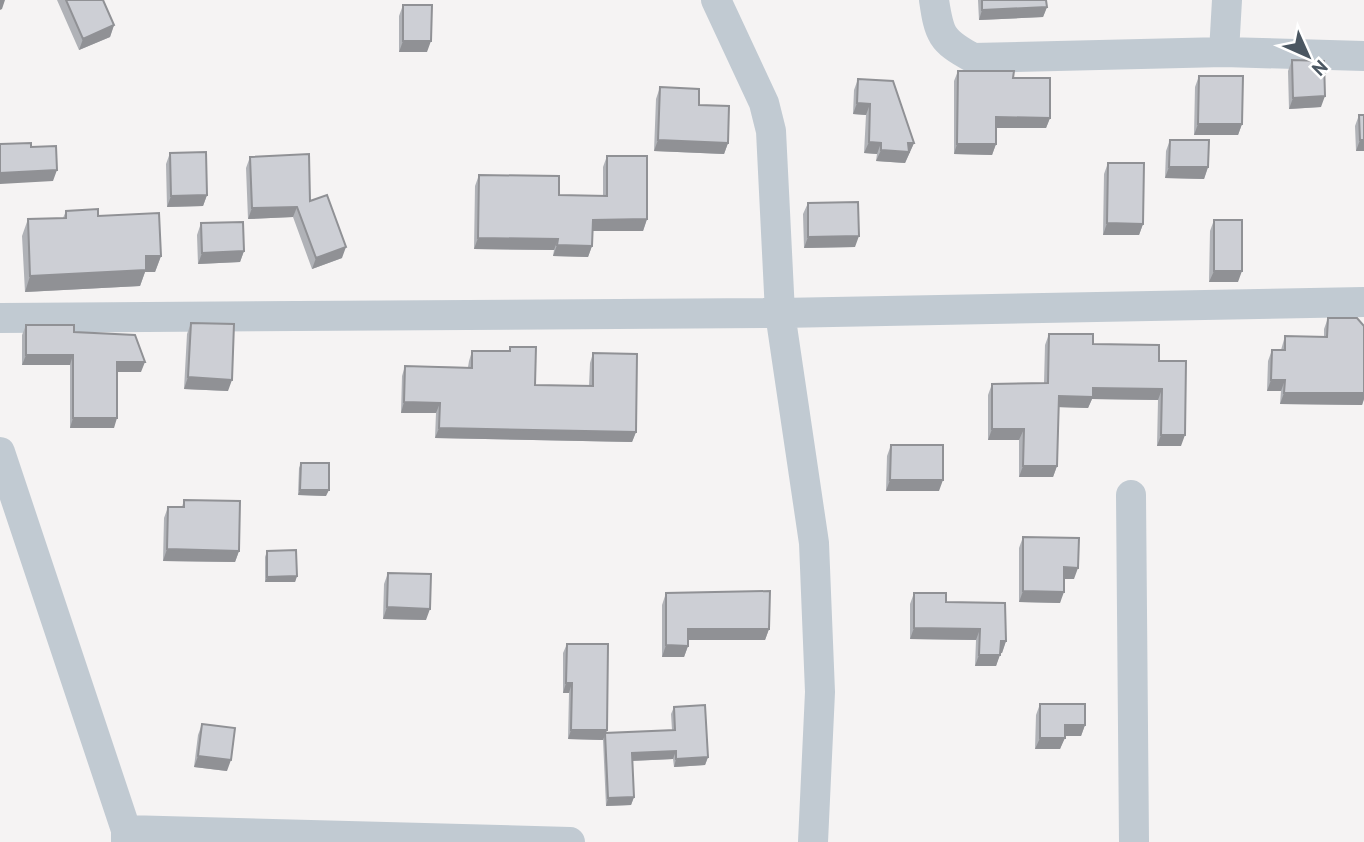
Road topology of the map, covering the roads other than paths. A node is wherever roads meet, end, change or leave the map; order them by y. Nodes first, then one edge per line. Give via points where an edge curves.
1 (716, 0) edge
2 (934, 0) edge
3 (1227, 0) edge
4 (1224, 52) junction
5 (1364, 56) edge
6 (1364, 302) edge
7 (780, 313) junction
8 (0, 318) edge
9 (0, 453) edge
10 (1131, 495) dead end
11 (126, 836) edge
12 (570, 842) edge
13 (813, 842) edge
14 (1134, 842) edge

1 - 7 street via 764,103 771,131
2 - 4 street via 939,31 973,58
3 - 4 street
4 - 5 street
6 - 7 street
7 - 8 street
7 - 13 street via 814,544 820,692
9 - 11 street
10 - 14 street
11 - 12 street

